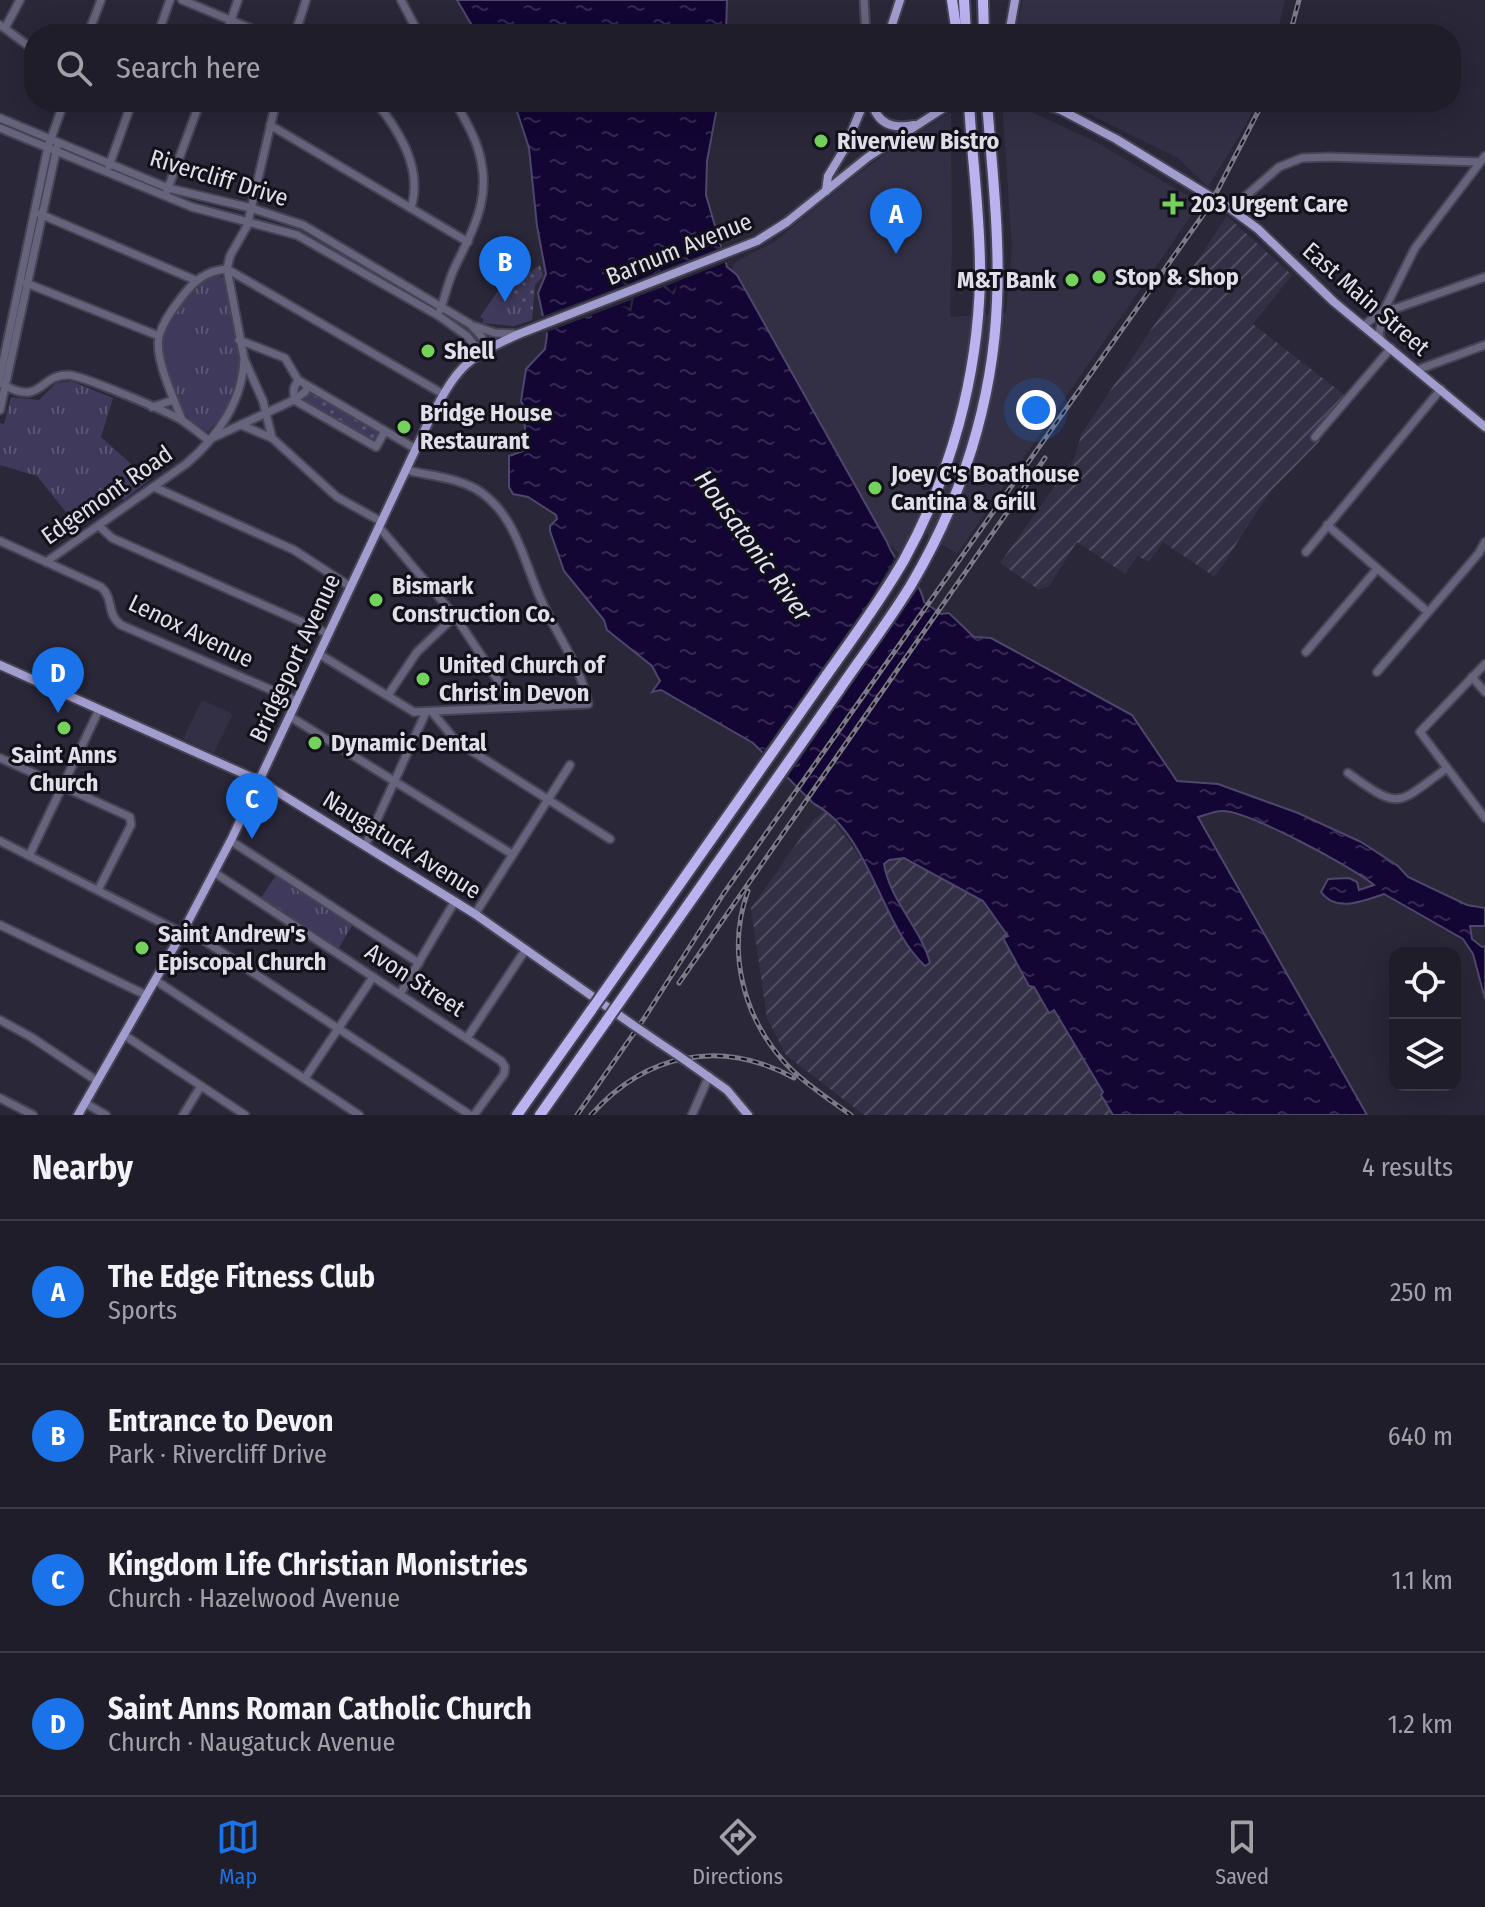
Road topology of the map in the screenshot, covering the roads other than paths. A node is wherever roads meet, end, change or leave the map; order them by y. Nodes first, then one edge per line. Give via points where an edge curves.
1 (20, 0) edge
2 (101, 0) edge
3 (170, 0) edge
4 (182, 0) edge
5 (238, 0) edge
6 (306, 0) edge
7 (401, 0) edge
8 (864, 0) edge
9 (900, 0) edge
10 (952, 0) edge
11 (964, 0) edge
12 (1015, 0) edge
13 (983, 1) edge
14 (231, 20) junction
15 (92, 24) edge
16 (162, 24) edge
17 (230, 24) edge
18 (240, 24) edge
19 (298, 24) edge
20 (414, 24) edge
21 (865, 24) edge
22 (892, 24) edge
23 (956, 24) edge
24 (965, 24) edge
25 (984, 24) edge
26 (1011, 24) edge
27 (2, 27) edge
28 (24, 43) edge
29 (62, 112) edge
30 (128, 112) edge
31 (196, 112) edge
32 (273, 112) edge
33 (383, 112) edge
34 (460, 112) edge
35 (860, 112) edge
36 (875, 112) edge
37 (937, 112) edge
38 (969, 112) edge
39 (988, 112) edge
40 (1065, 112) edge
41 (0, 118) edge
42 (270, 125) junction
43 (917, 125) junction
44 (0, 128) edge
45 (55, 140) junction
46 (52, 149) junction
47 (1482, 159) edge
48 (110, 163) junction
49 (107, 172) junction
50 (168, 188) junction
51 (826, 191) junction
52 (164, 197) junction
53 (251, 208) junction
54 (411, 208) junction
55 (1231, 209) junction
56 (38, 213) junction
57 (247, 222) junction
58 (293, 222) junction
59 (288, 232) junction
60 (468, 242) junction
61 (227, 269) junction
62 (1485, 277) edge
63 (195, 280) junction
64 (24, 282) junction
65 (442, 306) junction
66 (1384, 310) junction
67 (439, 316) junction
68 (470, 324) junction
69 (1363, 326) junction
70 (523, 333) junction
71 (159, 336) junction
72 (239, 340) junction
73 (1381, 340) junction
74 (1485, 345) edge
75 (1391, 348) junction
76 (485, 349) junction
77 (244, 358) junction
78 (1417, 370) junction
79 (298, 380) junction
80 (2, 382) edge
81 (308, 386) junction
82 (1441, 389) junction
83 (443, 394) junction
84 (174, 400) junction
85 (294, 400) junction
86 (149, 407) junction
87 (0, 410) edge
88 (266, 413) junction
89 (182, 420) junction
90 (241, 425) junction
91 (1485, 426) edge
92 (385, 431) junction
93 (1315, 437) dead end
94 (272, 438) junction
95 (208, 440) junction
96 (416, 449) junction
97 (406, 470) junction
98 (154, 487) junction
99 (380, 525) junction
100 (1327, 525) junction
101 (99, 526) junction
102 (0, 541) edge
103 (1485, 542) edge
104 (1306, 552) dead end
105 (46, 562) junction
106 (1377, 569) junction
107 (351, 587) junction
108 (1428, 612) junction
109 (455, 616) junction
110 (329, 634) junction
111 (1306, 652) dead end
112 (319, 654) junction
113 (1485, 664) edge
114 (0, 665) edge
115 (1377, 672) dead end
116 (1472, 677) junction
117 (1485, 692) edge
118 (388, 695) junction
119 (297, 701) junction
120 (515, 706) junction
121 (99, 710) junction
122 (429, 712) junction
123 (289, 716) junction
124 (0, 758) edge
125 (570, 765) dead end
126 (1447, 768) junction
127 (1348, 773) dead end
128 (396, 780) junction
129 (260, 781) junction
130 (64, 786) junction
131 (548, 798) junction
132 (1485, 818) edge
133 (610, 839) dead end
134 (0, 841) edge
135 (231, 841) junction
136 (365, 846) junction
137 (512, 854) junction
138 (29, 856) junction
139 (215, 873) junction
140 (98, 890) junction
141 (455, 901) junction
142 (475, 914) junction
143 (0, 925) edge
144 (183, 930) junction
145 (526, 949) junction
146 (419, 963) junction
147 (373, 977) junction
148 (155, 980) junction
149 (400, 994) junction
150 (146, 995) junction
151 (0, 1020) edge
152 (338, 1028) junction
153 (124, 1035) junction
154 (467, 1038) junction
155 (709, 1076) junction
156 (305, 1078) junction
157 (97, 1081) junction
158 (201, 1086) junction
159 (0, 1098) edge
160 (85, 1103) junction
161 (349, 1112) edge
162 (33, 1115) edge
163 (78, 1115) edge
164 (106, 1115) edge
165 (183, 1115) edge
166 (245, 1115) edge
167 (359, 1115) edge
168 (472, 1115) edge
169 (517, 1115) edge
170 (540, 1115) edge
171 (692, 1115) edge
172 (748, 1115) edge

1 - 27 street
2 - 15 street
3 - 16 street
4 - 14 street
5 - 14 street
6 - 19 street
7 - 20 street
8 - 21 street
9 - 22 main road
10 - 23 highway
11 - 24 highway
12 - 26 main road
13 - 25 highway
14 - 17 street
14 - 18 street
27 - 28 street
29 - 45 street
30 - 48 street
31 - 50 street
32 - 42 street
33 - 54 street via 411,160
34 - 60 street via 482,168 482,202
35 - 51 main road via 828,176
36 - 43 main road via 886,124
37 - 43 main road, Barnum Avenue
38 - 169 highway, bridge via 980,252 978,312 970,375 935,496 874,608
39 - 170 highway, bridge via 996,313 972,448 947,515 895,611
40 - 55 main road, East Main Street
41 - 45 street, Rivercliff Drive
42 - 53 street
42 - 54 street
43 - 51 main road, Barnum Avenue
44 - 46 street, Rivercliff Drive
45 - 46 street
45 - 48 street, Rivercliff Drive
46 - 49 street, Rivercliff Drive
46 - 56 street
47 - 55 street via 1302,158 1279,167
47 - 66 street via 1415,248
48 - 49 street
48 - 50 street, Rivercliff Drive
49 - 52 street, Rivercliff Drive
50 - 52 street
50 - 53 street, Rivercliff Drive
51 - 70 main road, Barnum Avenue via 766,236 739,249
52 - 57 street, Rivercliff Drive
53 - 57 street
53 - 58 street, Rivercliff Drive
54 - 60 street
55 - 69 main road, East Main Street
56 - 63 street
56 - 64 street
57 - 59 street, Rivercliff Drive
57 - 61 street
58 - 59 street, Rivercliff Drive
58 - 65 street, Rivercliff Drive
59 - 67 street, Rivercliff Drive
60 - 65 street
61 - 63 street
61 - 72 street, Edgemont Road
61 - 83 street
62 - 66 street
63 - 71 street
64 - 71 street
64 - 80 street
65 - 67 street
65 - 68 street, Rivercliff Drive
66 - 69 street
66 - 73 street
67 - 76 street, Rivercliff Drive
68 - 70 street, Rivercliff Drive via 495,333
68 - 76 street, Rivercliff Drive
69 - 73 main road, East Main Street
70 - 76 main road, Bridgeport Avenue
71 - 84 street
72 - 77 street, Edgemont Road
72 - 79 street via 285,358
73 - 75 main road, East Main Street
74 - 78 street
75 - 78 main road, East Main Street
75 - 93 street
76 - 83 main road, Bridgeport Avenue via 461,367
77 - 88 street
77 - 95 street, Edgemont Road via 236,402
78 - 82 main road, East Main Street
79 - 81 street
79 - 85 street
80 - 86 street via 33,393 55,377 72,376
80 - 87 street
81 - 85 street
81 - 92 street
82 - 91 main road, East Main Street
82 - 100 street
83 - 96 main road, Bridgeport Avenue
84 - 86 street
84 - 89 street
85 - 88 street
85 - 92 street via 376,447
86 - 89 street
88 - 90 street
88 - 94 street
89 - 95 street
90 - 94 street
90 - 95 street
92 - 96 street
94 - 99 street via 337,497
95 - 98 street, Edgemont Road
96 - 97 main road, Bridgeport Avenue
97 - 99 main road, Bridgeport Avenue
97 - 120 street via 472,487 499,509 577,667 588,704
98 - 101 street, Edgemont Road
98 - 107 street via 294,550
99 - 107 main road, Bridgeport Avenue
99 - 109 street
100 - 104 street
100 - 106 street
101 - 105 street, Edgemont Road
101 - 110 street via 112,538
102 - 105 street, Lenox Avenue
103 - 108 street
105 - 119 street, Lenox Avenue via 104,589 111,615 121,625
106 - 108 street
106 - 111 street
107 - 110 main road, Bridgeport Avenue
108 - 115 street
109 - 118 street via 417,652
109 - 120 street
110 - 112 main road, Bridgeport Avenue
112 - 118 street
112 - 119 main road, Bridgeport Avenue
113 - 116 street
114 - 121 main road, Naugatuck Avenue
116 - 117 street
116 - 126 street via 1420,732
118 - 122 street via 414,712
119 - 123 main road, Bridgeport Avenue
120 - 122 street
121 - 129 main road, Naugatuck Avenue
121 - 130 street
122 - 128 street
122 - 131 street via 456,741
123 - 128 street
123 - 129 main road, Bridgeport Avenue
124 - 130 street
125 - 131 street
126 - 127 street via 1411,795 1395,799 1380,796
126 - 132 street
128 - 136 street
128 - 137 street
129 - 135 main road, Bridgeport Avenue
129 - 136 main road, Naugatuck Avenue
130 - 138 street
130 - 140 street via 130,817 131,825
131 - 133 street
131 - 137 street
134 - 138 street
135 - 139 main road, Bridgeport Avenue
135 - 146 street
136 - 141 main road, Naugatuck Avenue
137 - 142 street
138 - 140 street
139 - 144 main road, Bridgeport Avenue
139 - 147 street, Avon Street
140 - 144 street
141 - 142 main road, Naugatuck Avenue
141 - 146 street
142 - 145 main road, Naugatuck Avenue
143 - 150 street
144 - 148 main road, Bridgeport Avenue
144 - 152 street
145 - 154 street
145 - 155 main road, Naugatuck Avenue, bridge
146 - 149 street
147 - 149 street, Avon Street
147 - 152 street
148 - 150 main road, Bridgeport Avenue
148 - 156 street
149 - 154 street, Avon Street
150 - 153 main road, Bridgeport Avenue
151 - 157 street
152 - 156 street
152 - 168 street
153 - 157 main road, Bridgeport Avenue
153 - 158 street
154 - 168 street, Avon Street via 505,1067
155 - 171 street
155 - 172 main road, Naugatuck Avenue
156 - 161 street
157 - 160 main road, Bridgeport Avenue
158 - 165 street
158 - 166 street
159 - 162 street
160 - 163 main road, Bridgeport Avenue
160 - 164 street
161 - 167 street

